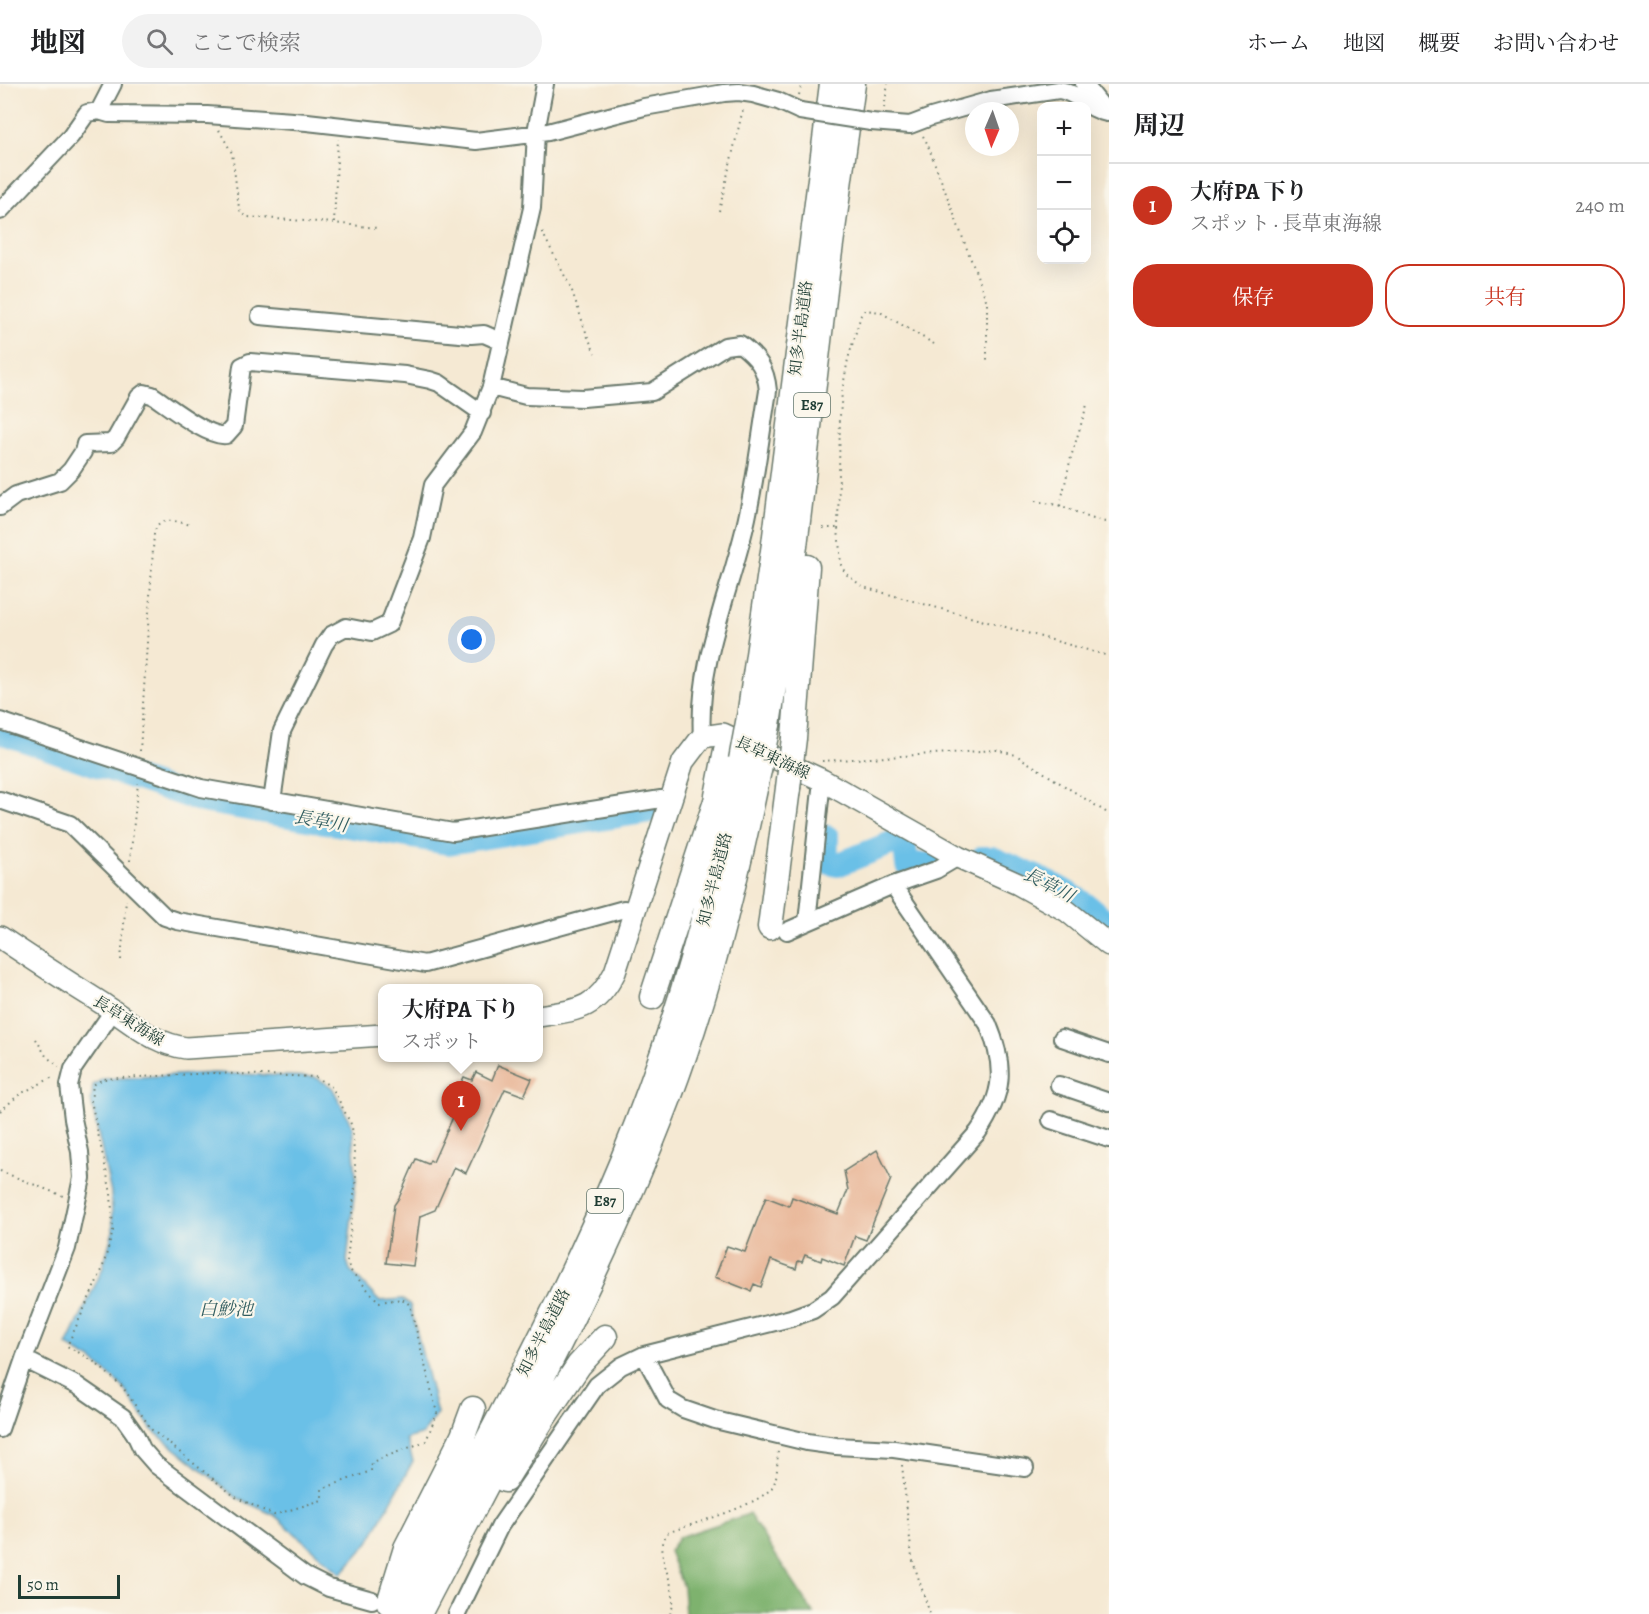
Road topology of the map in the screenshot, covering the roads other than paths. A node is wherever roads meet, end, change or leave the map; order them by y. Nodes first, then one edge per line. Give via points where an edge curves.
1 (113, 84) edge
2 (545, 84) edge
3 (832, 84) edge
4 (853, 84) edge
5 (1084, 84) edge
6 (99, 111) junction
7 (536, 132) junction
8 (0, 212) edge
9 (260, 316) dead end
10 (500, 341) junction
11 (491, 387) junction
12 (482, 412) junction
13 (808, 433) junction
14 (0, 507) edge
15 (751, 717) junction
16 (0, 721) edge
17 (702, 737) junction
18 (742, 760) junction
19 (805, 780) junction
20 (0, 800) edge
21 (671, 800) junction
22 (272, 801) junction
23 (958, 857) junction
24 (893, 885) junction
25 (634, 912) junction
26 (807, 922) junction
27 (779, 929) joint
28 (0, 938) edge
29 (1109, 945) edge
30 (652, 997) dead end
31 (113, 1011) junction
32 (543, 1015) edge
33 (378, 1035) edge
34 (1062, 1038) dead end
35 (1109, 1054) edge
36 (1059, 1085) dead end
37 (1109, 1102) edge
38 (1051, 1120) dead end
39 (1109, 1138) edge
40 (605, 1337) dead end
41 (644, 1355) junction
42 (24, 1359) junction
43 (473, 1409) dead end
44 (0, 1429) edge
45 (1025, 1468) dead end
46 (379, 1607) edge
47 (396, 1614) edge
48 (419, 1614) edge
49 (431, 1614) edge
50 (457, 1614) edge

1 - 6 street
2 - 7 street
3 - 15 highway, 知多半島道路 / E87
4 - 13 highway, 知多半島道路 / E87
5 - 7 street, bridge via 1107,113 1059,90 992,100 910,125 800,111 746,93 724,93
6 - 7 street via 204,114 476,141
6 - 8 street via 87,113 71,136
7 - 10 street via 532,207
9 - 10 street via 484,334
10 - 11 street
11 - 12 street
11 - 17 street via 526,396 583,398 652,392 725,346 740,344 767,373 768,391 747,517 705,671 700,711
12 - 14 street via 429,380 250,363 242,366 234,426 226,435 219,436 144,393 111,443 85,444 60,481 16,495
12 - 22 street via 473,432 433,485 423,538 388,624 372,632 346,627 331,634 324,645 282,731
13 - 15 highway, 知多半島道路 / E87 via 795,546
13 - 19 highway, bridge via 811,495 794,738
15 - 18 highway, 知多半島道路 / E87, bridge
15 - 18 highway
16 - 22 street via 201,788
17 - 19 main road, 長草東海線 via 723,734
17 - 21 main road via 683,762
18 - 30 highway via 716,801
18 - 47 highway, 知多半島道路 / E87 via 696,950 623,1160 553,1312
18 - 48 highway, 知多半島道路 / E87 via 734,886 669,1096 607,1248 572,1321
19 - 23 main road, 長草東海線
19 - 26 street
19 - 27 highway
20 - 25 street via 70,824 165,917 177,921 425,964 624,909
21 - 22 street via 453,832
21 - 25 main road
23 - 24 street via 936,870
23 - 29 main road, 長草東海線 via 1067,911
24 - 26 street
24 - 41 street via 988,1024 996,1042 999,1087 992,1111 978,1132 832,1297 791,1318
25 - 32 main road via 609,983 579,1010
26 - 27 street
28 - 31 main road, 長草東海線
31 - 33 main road, 長草東海線 via 156,1041 186,1048
31 - 42 street via 73,1069 69,1085 82,1178 67,1248
34 - 35 street
36 - 37 street
38 - 39 street
40 - 49 highway via 579,1365 546,1414 487,1511 445,1599
41 - 45 street via 668,1400 715,1420 836,1446 902,1450
41 - 50 street via 621,1366 597,1385 500,1526
42 - 44 street
42 - 46 street via 78,1386 123,1417 156,1465 305,1576
43 - 46 highway

